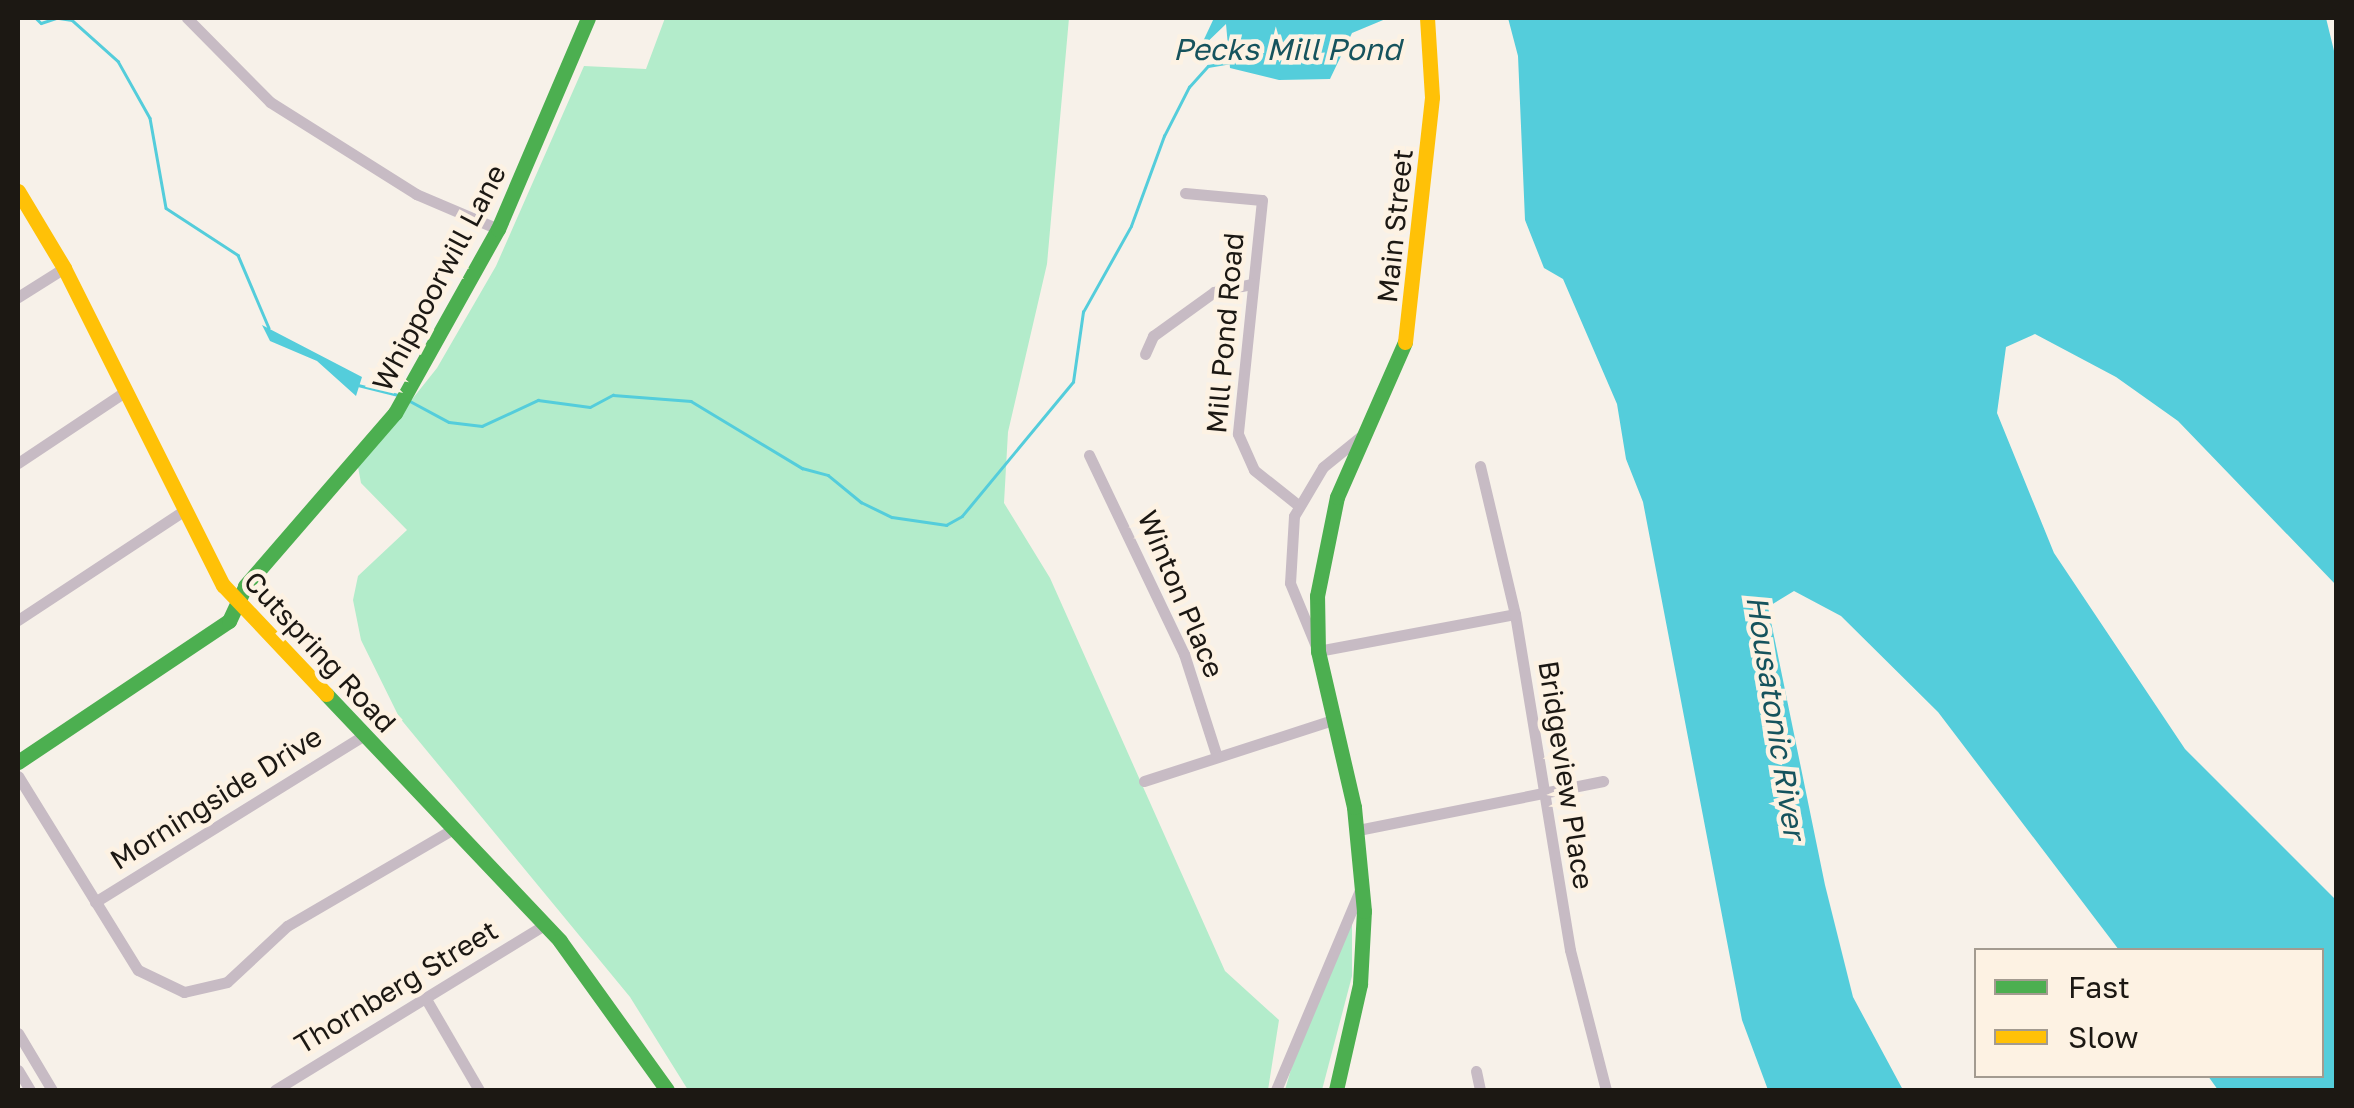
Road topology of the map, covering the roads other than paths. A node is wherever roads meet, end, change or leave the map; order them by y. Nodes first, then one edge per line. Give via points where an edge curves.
1 (187, 18) edge
2 (588, 18) edge
3 (1427, 18) edge
4 (18, 191) edge
5 (1185, 193) dead end
6 (498, 230) junction
7 (64, 268) junction
8 (1253, 284) junction
9 (18, 298) edge
10 (1145, 354) dead end
11 (123, 393) junction
12 (1368, 431) junction
13 (1089, 455) dead end
14 (18, 463) edge
15 (1480, 466) dead end
16 (1298, 505) junction
17 (182, 512) junction
18 (237, 604) junction
19 (1515, 614) junction
20 (18, 620) edge
21 (1318, 651) junction
22 (1333, 720) junction
23 (364, 736) junction
24 (1216, 757) junction
25 (18, 762) edge
26 (18, 776) edge
27 (1604, 781) dead end
28 (1144, 782) dead end
29 (1543, 795) junction
30 (453, 829) junction
31 (1358, 830) junction
32 (1362, 886) junction
33 (96, 902) junction
34 (544, 925) junction
35 (426, 999) junction
36 (18, 1034) edge
37 (18, 1070) edge
38 (1476, 1071) dead end
39 (30, 1090) edge
40 (52, 1090) edge
41 (275, 1090) edge
42 (479, 1090) edge
43 (668, 1090) edge
44 (1276, 1090) edge
45 (1336, 1090) edge
46 (1480, 1090) edge
47 (1606, 1090) edge

1 - 6 street via 270,102 416,194
2 - 6 street, Whippoorwill Lane
3 - 12 street, Main Street via 1432,98 1410,324
4 - 7 street, Cutspring Road
5 - 8 street, Mill Pond Road via 1262,200
6 - 18 street, Whippoorwill Lane via 395,413
7 - 9 street
7 - 11 street, Cutspring Road
8 - 10 street via 1214,292 1153,336
8 - 16 street, Mill Pond Road via 1241,450 1259,476
11 - 14 street
11 - 17 street, Cutspring Road
12 - 16 street, Main Street via 1332,457
12 - 21 street, Main Street via 1322,551
13 - 24 street, Winton Place via 1184,654
15 - 19 street, Bridgeview Place
16 - 21 street, Main Street via 1289,537 1290,583
17 - 18 street, Cutspring Road
17 - 20 street
18 - 23 street, Cutspring Road
18 - 25 street, Whippoorwill Lane via 229,621
19 - 21 street
19 - 29 street, Bridgeview Place
21 - 22 street, Main Street
22 - 24 street
22 - 31 street, Main Street
23 - 30 street, Cutspring Road
23 - 33 street, Morningside Drive
24 - 28 street
26 - 33 street
27 - 29 street
29 - 31 street
29 - 47 street, Bridgeview Place via 1570,950
30 - 33 street via 287,926 242,971 212,990 184,992 148,978
30 - 34 street, Cutspring Road
31 - 32 street, Main Street
32 - 44 street
32 - 45 street, Main Street via 1360,984
34 - 35 street, Thornberg Street
34 - 43 street, Cutspring Road via 596,983
35 - 41 street, Thornberg Street
35 - 42 street
36 - 40 street
37 - 39 street
38 - 46 street

